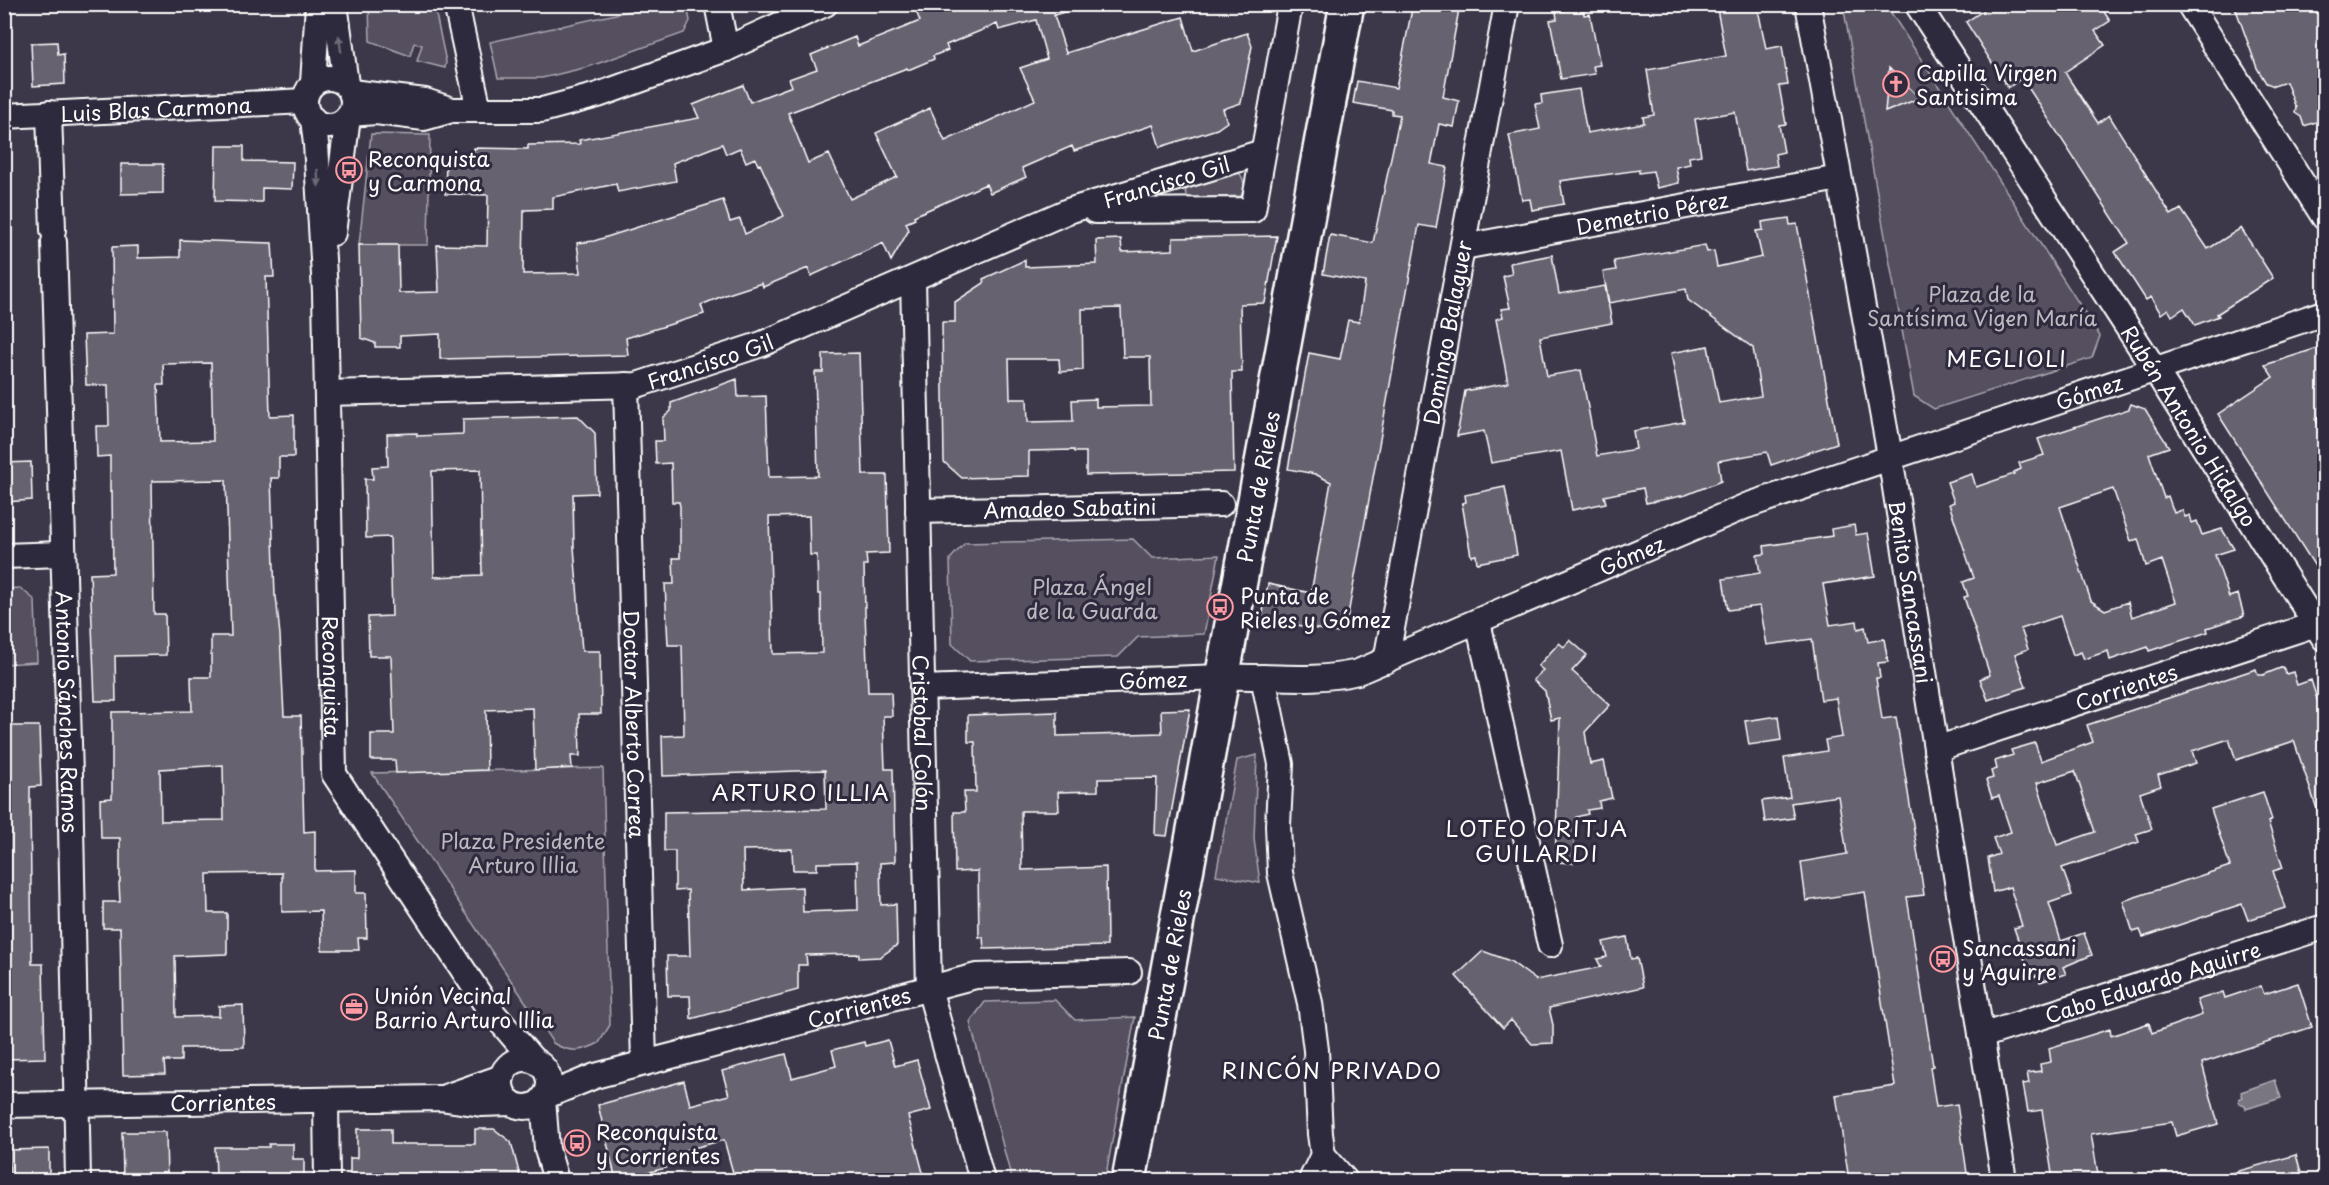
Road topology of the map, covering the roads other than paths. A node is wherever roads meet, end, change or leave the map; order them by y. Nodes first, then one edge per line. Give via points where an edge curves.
1 (318, 4) edge
2 (335, 4) edge
3 (456, 4) edge
4 (717, 4) edge
5 (825, 4) edge
6 (1347, 4) edge
7 (1508, 4) edge
8 (1808, 4) edge
9 (1917, 4) edge
10 (2188, 4) edge
11 (1290, 5) edge
12 (726, 49) junction
13 (310, 101) junction
14 (349, 102) junction
15 (479, 110) junction
16 (49, 113) junction
17 (4, 116) edge
18 (1263, 152) junction
19 (1839, 178) junction
20 (1068, 211) junction
21 (2325, 217) edge
22 (1463, 247) junction
23 (913, 279) junction
24 (325, 292) junction
25 (2325, 313) edge
26 (2154, 368) junction
27 (626, 386) junction
28 (327, 393) junction
29 (1890, 456) junction
30 (1221, 504) dead end
31 (918, 511) junction
32 (62, 554) junction
33 (4, 556) edge
34 (1478, 622) junction
35 (2320, 631) edge
36 (1386, 661) junction
37 (1222, 677) junction
38 (1263, 677) junction
39 (922, 688) junction
40 (1936, 749) junction
41 (2325, 927) edge
42 (1550, 945) dead end
43 (1129, 972) dead end
44 (929, 988) junction
45 (492, 1013) junction
46 (1981, 1036) junction
47 (644, 1063) junction
48 (540, 1067) junction
49 (504, 1073) junction
50 (595, 1076) junction
51 (440, 1098) junction
52 (544, 1098) junction
53 (326, 1100) junction
54 (77, 1104) junction
55 (4, 1105) edge
56 (515, 1105) junction
57 (547, 1149) junction
58 (1323, 1155) junction
59 (78, 1180) edge
60 (327, 1180) edge
61 (556, 1180) edge
62 (982, 1180) edge
63 (1129, 1180) edge
64 (1311, 1180) edge
65 (1345, 1180) edge
66 (2004, 1180) edge

1 - 13 street, Reconquista
14 -> 2 street, Reconquista
3 - 15 street
4 - 12 street
5 - 12 street
6 - 37 street, Punta de Rieles
7 - 22 street, Domingo Balaguer
8 - 19 street, Benito Sancassani
9 - 26 street, Rubén Antonio Hidalgo
10 - 21 street
11 - 18 street
12 - 15 street via 598,96 542,110
13 - 14 street via 330,77
13 - 14 street via 319,124 335,125
13 - 16 street, Luis Blas Carmona
13 -> 24 street, Reconquista
14 - 15 street via 425,101 452,110
14 - 24 street, Reconquista
16 - 17 street, Luis Blas Carmona
16 - 32 street, Antonio Sánches Ramos
18 - 20 street, Francisco Gil
18 - 20 street, Francisco Gil via 1253,210
19 - 22 street, Demetrio Pérez
19 - 29 street, Benito Sancassani
20 - 23 street, Francisco Gil
22 - 36 street, Domingo Balaguer
23 - 27 street, Francisco Gil via 762,344
23 - 31 street, Cristobal Colón
24 - 28 street, Reconquista
25 - 26 street, Gómez
26 - 29 street, Gómez
26 - 35 street, Rubén Antonio Hidalgo
27 - 28 street, Francisco Gil
27 - 47 street, Doctor Alberto Correa
28 - 45 street, Reconquista via 334,774
29 - 34 street, Gómez via 1746,506
29 - 40 street, Benito Sancassani
30 - 31 street, Amadeo Sabatini
31 - 39 street, Cristobal Colón
32 - 33 street
32 - 54 street, Antonio Sánches Ramos
34 - 36 street, Gómez
34 - 42 street
35 - 40 street, Corrientes
36 - 38 street, Gómez via 1335,678
37 - 38 street, Gómez
37 - 39 street, Gómez
37 - 63 street, Punta de Rieles
38 - 58 street via 1281,764 1280,873 1310,1003
39 - 44 street, Cristobal Colón
40 - 46 street, Benito Sancassani
41 - 46 street, Cabo Eduardo Aguirre
43 - 44 street, Corrientes via 976,976
44 - 47 street, Corrientes
44 - 62 street, Cristobal Colón
45 - 48 street, Reconquista
45 - 49 street, Reconquista
46 - 66 street, Benito Sancassani
47 - 50 street, Corrientes
48 - 49 street via 519,1060
48 - 50 street, Corrientes via 573,1078
48 - 52 street via 548,1087
49 - 51 street, Corrientes
49 - 56 street via 503,1094
50 - 52 street, Corrientes
51 - 53 street, Corrientes
51 - 56 street, Corrientes
52 - 56 street via 532,1106
52 - 57 street
53 - 54 street, Corrientes
53 - 60 street
54 - 55 street, Corrientes
54 - 59 street, Antonio Sánches Ramos
56 - 57 street
57 - 61 street
58 - 64 street
58 - 65 street

